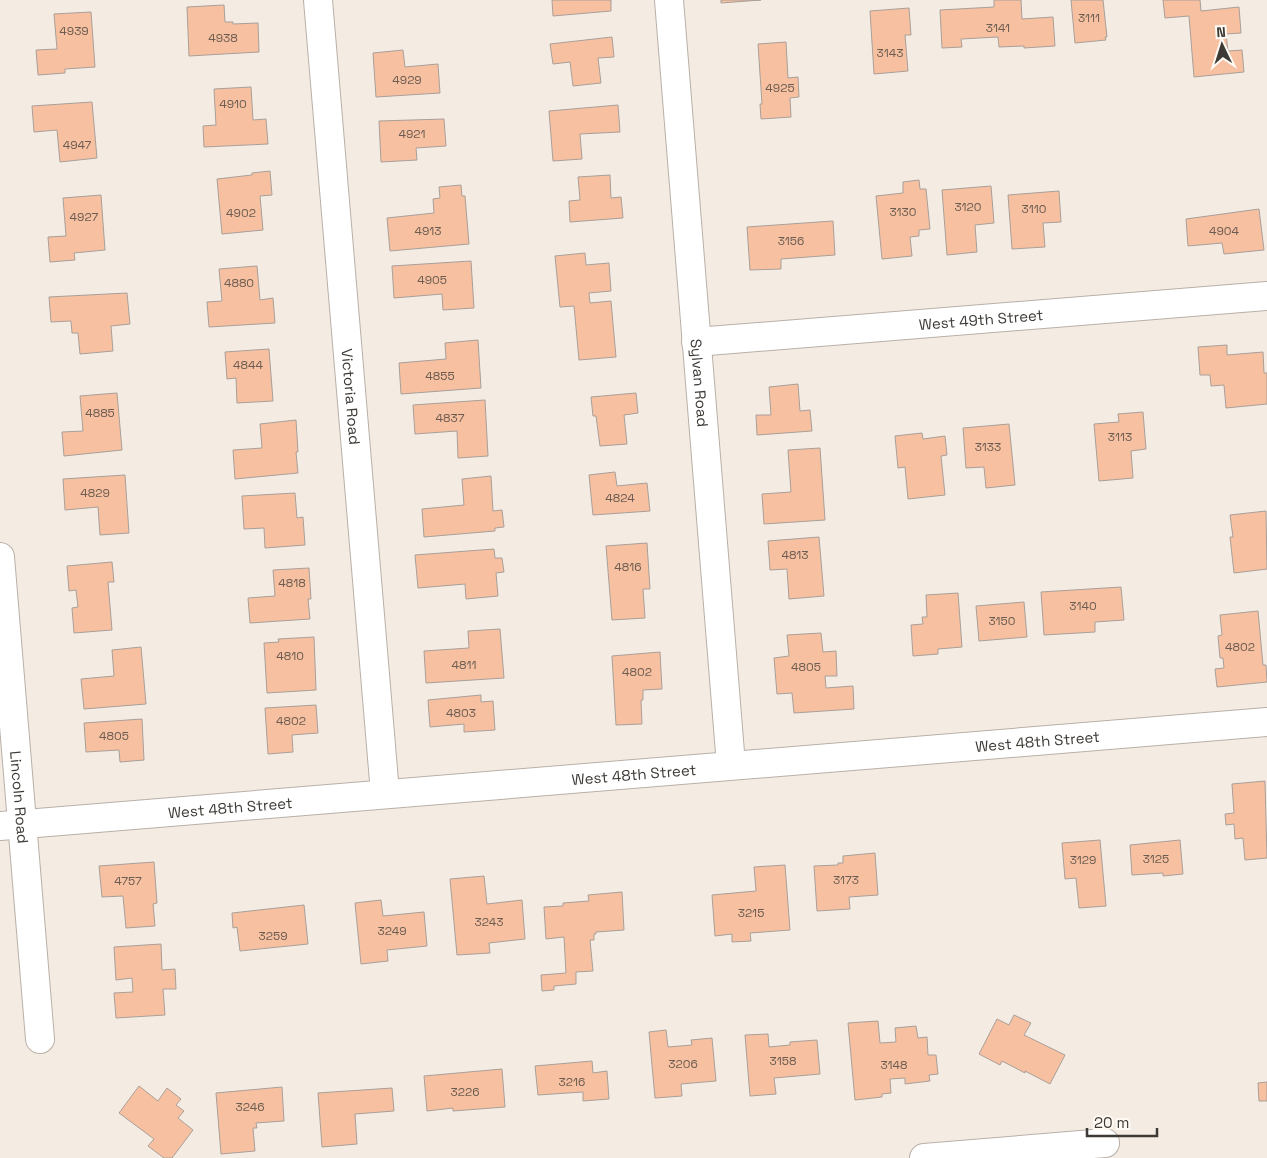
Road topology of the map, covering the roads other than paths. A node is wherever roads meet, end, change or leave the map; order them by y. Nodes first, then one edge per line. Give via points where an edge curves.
1 (318, 0) edge
2 (669, 0) edge
3 (1267, 296) edge
4 (696, 342) junction
5 (0, 557) edge
6 (1267, 722) edge
7 (731, 765) junction
8 (384, 794) junction
9 (11, 825) edge
10 (40, 1039) dead end
11 (1105, 1143) dead end
12 (924, 1158) edge

1 - 8 street, Victoria Road
2 - 4 street, Sylvan Road
3 - 4 street, West 49th Street
4 - 7 street, Sylvan Road
5 - 9 street, Lincoln Road
6 - 7 street, West 48th Street
7 - 8 street, West 48th Street
8 - 9 street, West 48th Street
9 - 10 street, Lincoln Road
11 - 12 street

